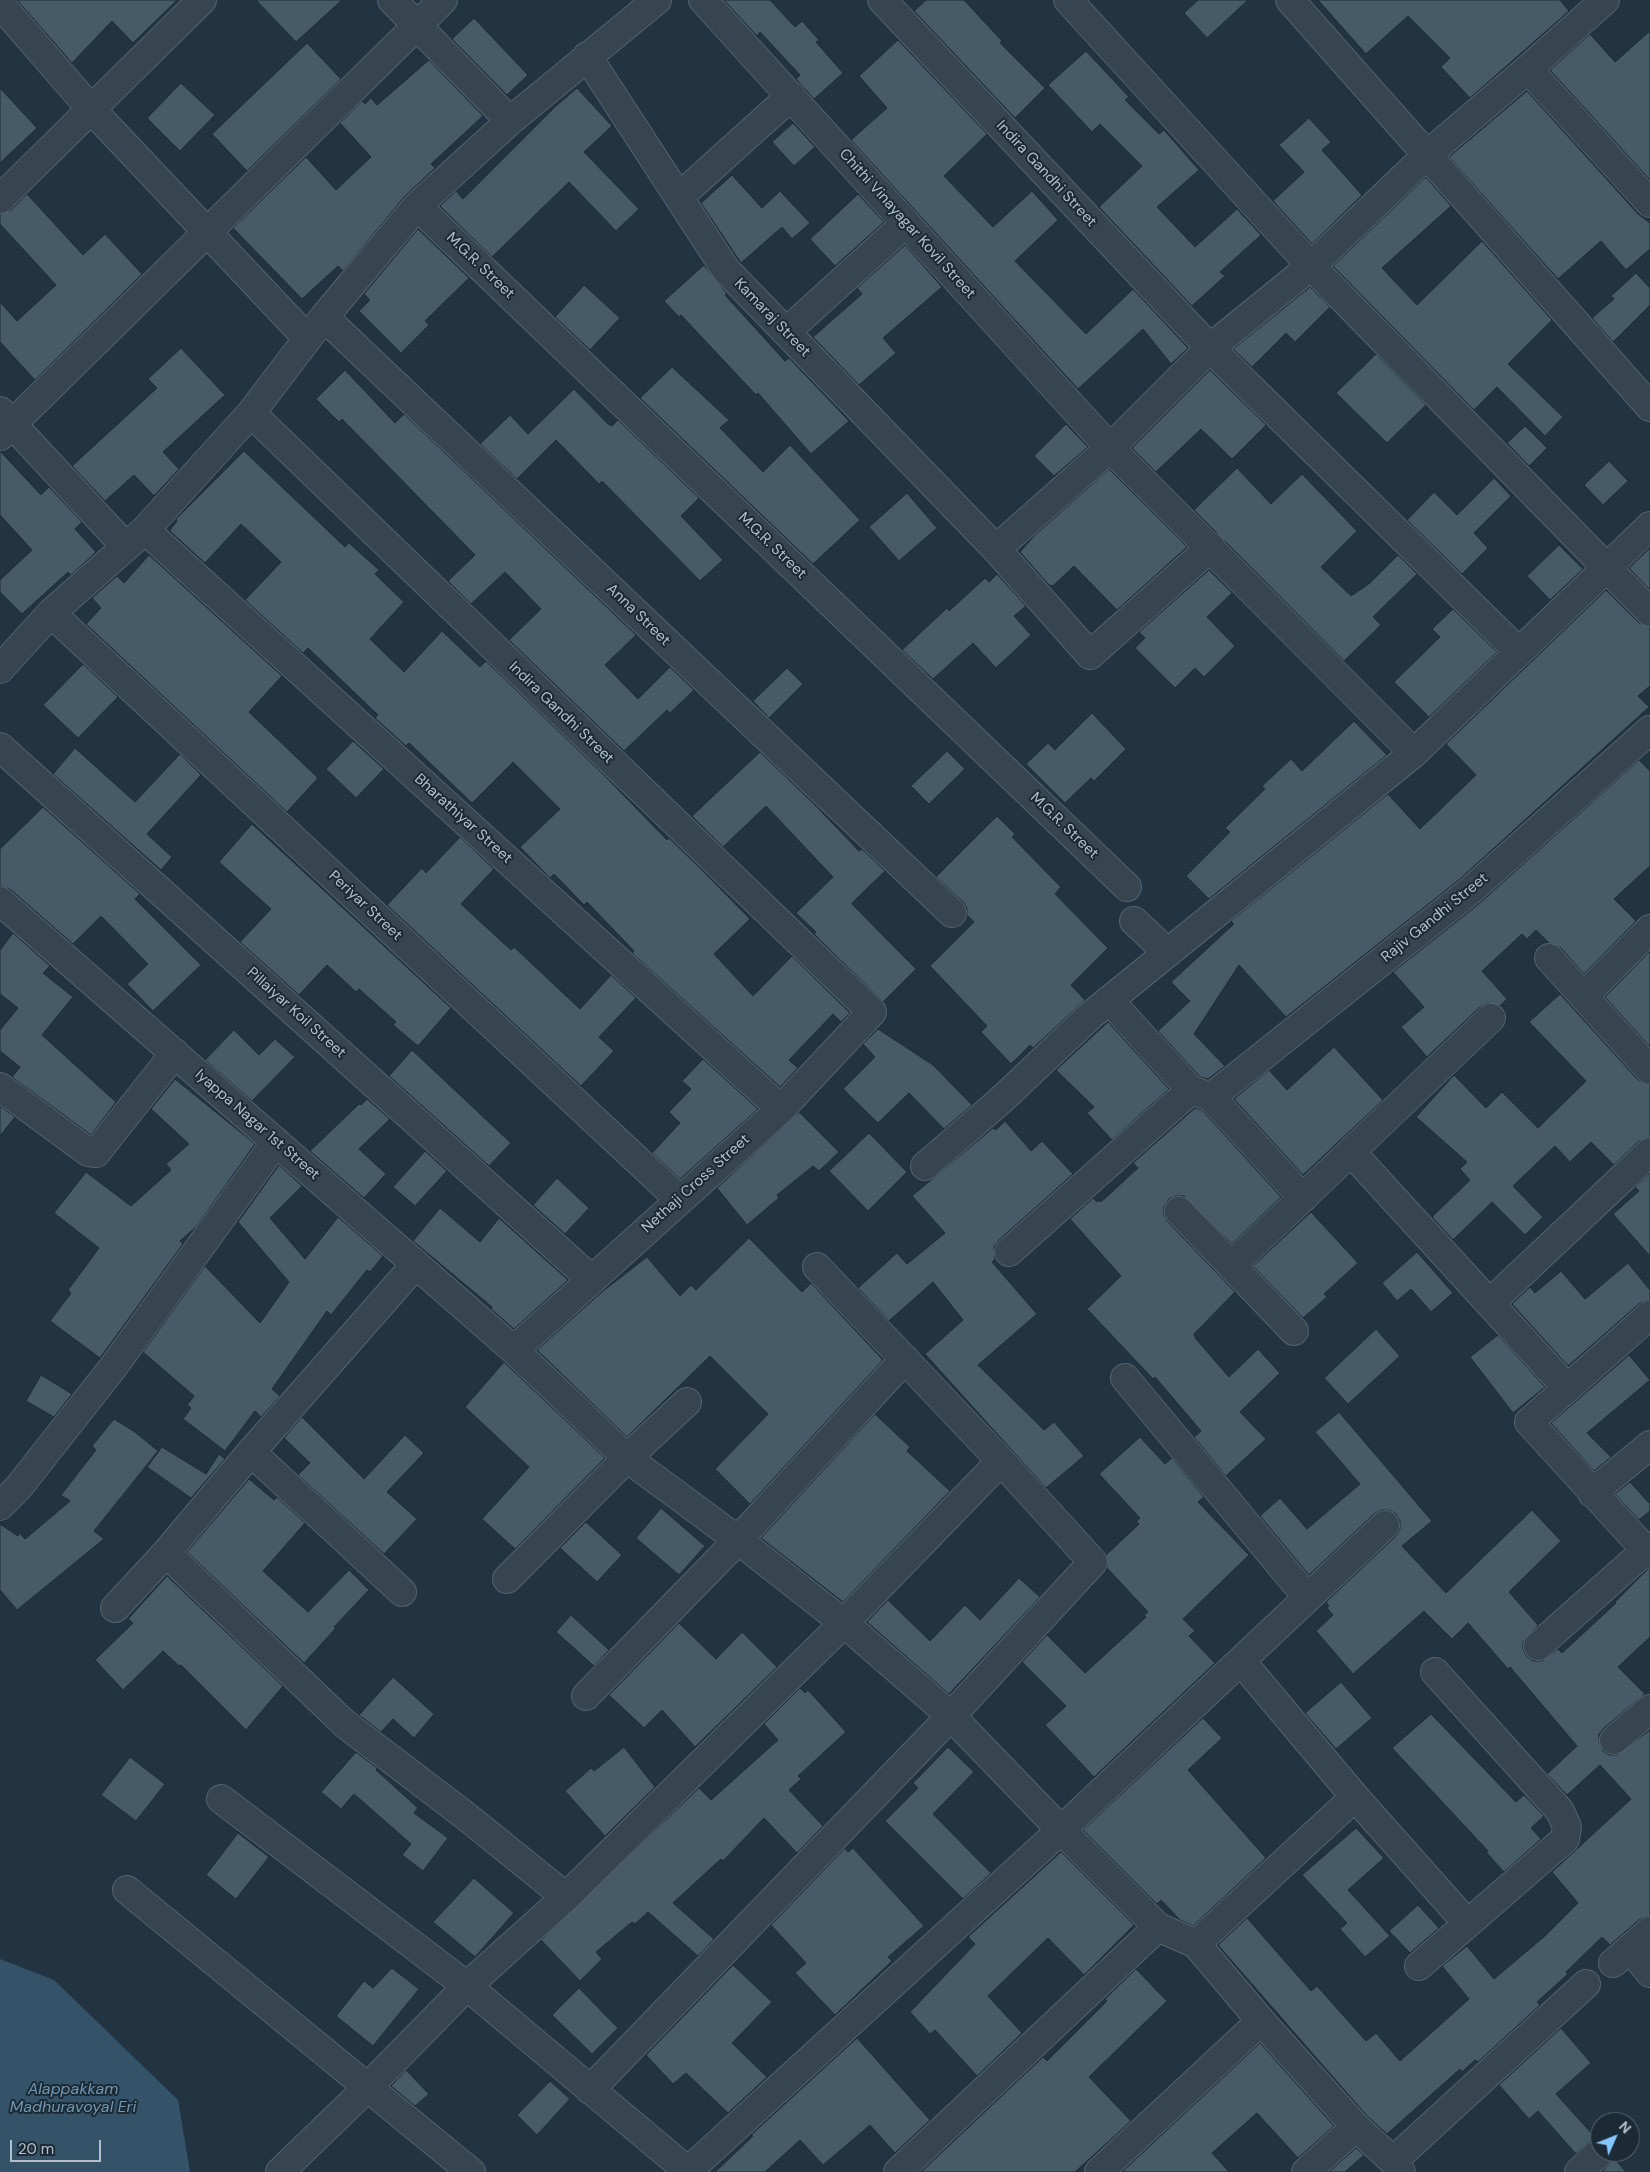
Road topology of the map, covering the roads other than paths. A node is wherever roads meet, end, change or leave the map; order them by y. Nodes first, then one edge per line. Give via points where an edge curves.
1 (202, 0) edge
2 (392, 0) edge
3 (442, 0) edge
4 (656, 0) edge
5 (703, 0) edge
6 (882, 0) edge
7 (1068, 0) edge
8 (1290, 0) edge
9 (1602, 1) edge
10 (0, 4) edge
11 (417, 26) junction
12 (587, 56) junction
13 (1528, 69) junction
14 (791, 96) junction
15 (91, 109) junction
16 (510, 122) junction
17 (1427, 155) junction
18 (679, 197) junction
19 (0, 199) edge
20 (1650, 203) edge
21 (417, 206) junction
22 (906, 223) junction
23 (207, 232) junction
24 (1311, 266) junction
25 (324, 317) junction
26 (786, 332) junction
27 (307, 338) junction
28 (1210, 348) junction
29 (1650, 407) edge
30 (251, 413) junction
31 (4, 423) edge
32 (1110, 448) junction
33 (1650, 526) edge
34 (135, 538) junction
35 (1211, 547) junction
36 (996, 548) junction
37 (1606, 569) junction
38 (1650, 612) edge
39 (51, 613) junction
40 (1519, 652) junction
41 (0, 669) edge
42 (1650, 730) edge
43 (0, 747) edge
44 (1414, 753) junction
45 (1127, 887) dead end
46 (0, 901) edge
47 (952, 913) dead end
48 (1134, 921) dead end
49 (1650, 929) edge
50 (1168, 953) junction
51 (1549, 958) dead end
52 (1584, 995) junction
53 (1109, 1000) junction
54 (872, 1012) joint
55 (1491, 1018) dead end
56 (175, 1053) junction
57 (1650, 1070) edge
58 (0, 1087) edge
59 (1201, 1093) junction
60 (781, 1109) junction
61 (276, 1142) junction
62 (1650, 1152) edge
63 (1352, 1153) junction
64 (924, 1166) dead end
65 (1303, 1198) junction
66 (679, 1199) junction
67 (1179, 1211) dead end
68 (1009, 1252) dead end
69 (416, 1264) junction
70 (1231, 1266) junction
71 (817, 1267) dead end
72 (591, 1279) junction
73 (1490, 1304) junction
74 (1650, 1316) edge
75 (1294, 1331) dead end
76 (514, 1350) junction
77 (906, 1359) junction
78 (1125, 1378) dead end
79 (1567, 1388) junction
80 (687, 1402) dead end
81 (1650, 1445) edge
82 (251, 1452) junction
83 (627, 1458) junction
84 (1001, 1461) junction
85 (1592, 1493) junction
86 (0, 1506) edge
87 (1385, 1525) dead end
88 (738, 1540) junction
89 (1648, 1552) edge
90 (166, 1553) junction
91 (508, 1579) dead end
92 (402, 1592) dead end
93 (1307, 1598) junction
94 (115, 1608) dead end
95 (844, 1623) junction
96 (1538, 1646) dead end
97 (1241, 1661) junction
98 (1435, 1672) dead end
99 (586, 1696) dead end
100 (1650, 1708) edge
101 (951, 1716) junction
102 (1614, 1740) dead end
103 (1355, 1797) junction
104 (221, 1799) dead end
105 (1061, 1830) junction
106 (127, 1890) dead end
107 (566, 1897) junction
108 (1468, 1923) junction
109 (1158, 1927) junction
110 (1650, 1931) edge
111 (1196, 1944) junction
112 (1418, 1966) dead end
113 (1650, 1974) edge
114 (1586, 1984) dead end
115 (467, 1986) junction
116 (1261, 2021) junction
117 (368, 2087) junction
118 (590, 2090) junction
119 (1356, 2127) junction
120 (1590, 2162) edge
121 (1397, 2166) edge
122 (280, 2172) edge
123 (471, 2172) edge
124 (688, 2172) edge
125 (898, 2172) edge
126 (1099, 2172) edge
127 (1306, 2172) edge
128 (1579, 2172) edge

1 - 15 street
2 - 11 street
3 - 11 street
4 - 12 street
5 - 14 street, Chithi Vinayagar Kovil Street
6 - 28 street, Indira Gandhi Street
7 - 24 street
8 - 17 street
9 - 13 street
10 - 15 street
11 - 16 street
11 - 23 street
12 - 16 street
12 - 18 street, Kamaraj Street
13 - 17 street
13 - 20 street
14 - 18 street
14 - 22 street, Chithi Vinayagar Kovil Street
15 - 19 street
15 - 23 street
16 - 21 street
17 - 24 street
17 - 29 street
18 - 26 street, Kamaraj Street via 726,270
21 - 25 street
21 - 45 street, M.G.R. Street
22 - 26 street
22 - 32 street, Chithi Vinayagar Kovil Street
23 - 27 street
23 - 31 street
24 - 28 street
24 - 37 street
25 - 27 street
25 - 47 street, Anna Street
26 - 36 street, Kamaraj Street
27 - 30 street
28 - 32 street
28 - 40 street, Indira Gandhi Street
30 - 34 street
30 - 54 street, Indira Gandhi Street
31 - 34 street, Bharathiyar Street
32 - 35 street, Chithi Vinayagar Kovil Street
32 - 36 street
33 - 37 street
34 - 39 street
34 - 60 street, Bharathiyar Street
35 - 36 street, Kamaraj Street via 1090,655
35 - 44 street, Chithi Vinayagar Kovil Street
37 - 38 street
37 - 40 street
39 - 41 street
39 - 66 street, Periyar Street
40 - 44 street
42 - 59 street, Rajiv Gandhi Street via 1470,891
43 - 72 street, Pillaiyar Koil Street
44 - 50 street
46 - 56 street, Iyappa Nagar 1st Street
48 - 50 street
49 - 52 street
50 - 53 street
51 - 52 street
52 - 57 street
53 - 59 street
53 - 64 street
54 - 60 street, Nethaji Cross Street
55 - 63 street
56 - 58 street via 100,1150 93,1153
56 - 61 street, Iyappa Nagar 1st Street
59 - 65 street
59 - 68 street, Rajiv Gandhi Street
60 - 66 street, Nethaji Cross Street
61 - 69 street, Iyappa Nagar 1st Street
61 - 86 street via 114,1366 18,1488
62 - 73 street
63 - 65 street
63 - 73 street
65 - 70 street
66 - 72 street, Nethaji Cross Street
67 - 70 street
69 - 76 street, Iyappa Nagar 1st Street
69 - 82 street
70 - 75 street
71 - 77 street
72 - 76 street, Nethaji Cross Street
73 - 79 street
74 - 79 street
76 - 83 street, Iyappa Nagar 1st Street
77 - 84 street
77 - 88 street
78 - 93 street
79 - 85 street via 1529,1422
80 - 83 street
81 - 85 street
82 - 90 street
82 - 92 street
83 - 88 street, Iyappa Nagar 1st Street
83 - 91 street
84 - 95 street
84 - 101 street via 1094,1562
85 - 89 street
87 - 93 street
88 - 95 street, Iyappa Nagar 1st Street
88 - 99 street
89 - 96 street
90 - 94 street
90 - 107 street via 345,1724
93 - 97 street
95 - 101 street, Iyappa Nagar 1st Street
95 - 107 street
97 - 103 street
97 - 105 street
98 - 108 street via 1560,1811 1567,1827 1565,1839
100 - 102 street
101 - 105 street, Iyappa Nagar 1st Street
101 - 118 street
103 - 108 street
103 - 111 street
104 - 115 street
105 - 109 street, Iyappa Nagar 1st Street
105 - 124 street
106 - 117 street
107 - 115 street
108 - 112 street
109 - 111 street
109 - 125 street
110 - 113 street via 1621,1956
111 - 116 street
114 - 121 street
115 - 117 street
115 - 118 street
116 - 119 street
116 - 126 street
117 - 122 street
117 - 123 street
118 - 124 street
119 - 121 street
119 - 127 street
120 - 128 street

